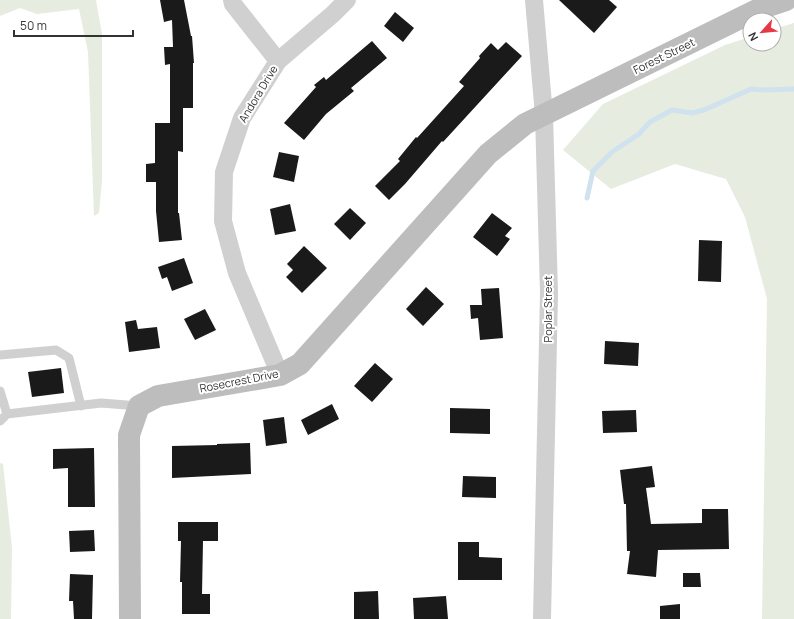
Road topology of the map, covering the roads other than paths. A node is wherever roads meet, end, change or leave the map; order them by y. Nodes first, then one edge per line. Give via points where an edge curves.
1 (232, 0) edge
2 (347, 0) edge
3 (534, 0) edge
4 (786, 0) edge
5 (278, 61) junction
6 (544, 115) junction
7 (0, 355) edge
8 (280, 375) junction
9 (0, 391) edge
10 (81, 406) junction
11 (139, 406) junction
12 (0, 408) edge
13 (4, 418) edge
14 (130, 619) edge
15 (542, 619) edge

1 - 5 street
2 - 5 street, Andora Drive
3 - 6 street, Poplar Street
4 - 6 street, Forest Street via 759,9
5 - 8 street, Andora Drive via 242,118 224,172 223,221 237,274
6 - 8 street, Rosecrest Drive via 525,124 488,154 300,364
6 - 15 street, Poplar Street via 549,292
7 - 10 lane via 56,350 69,358
8 - 11 street, Rosecrest Drive via 158,396
9 - 13 lane
10 - 11 lane
10 - 13 lane
11 - 14 street via 129,434
12 - 13 lane

